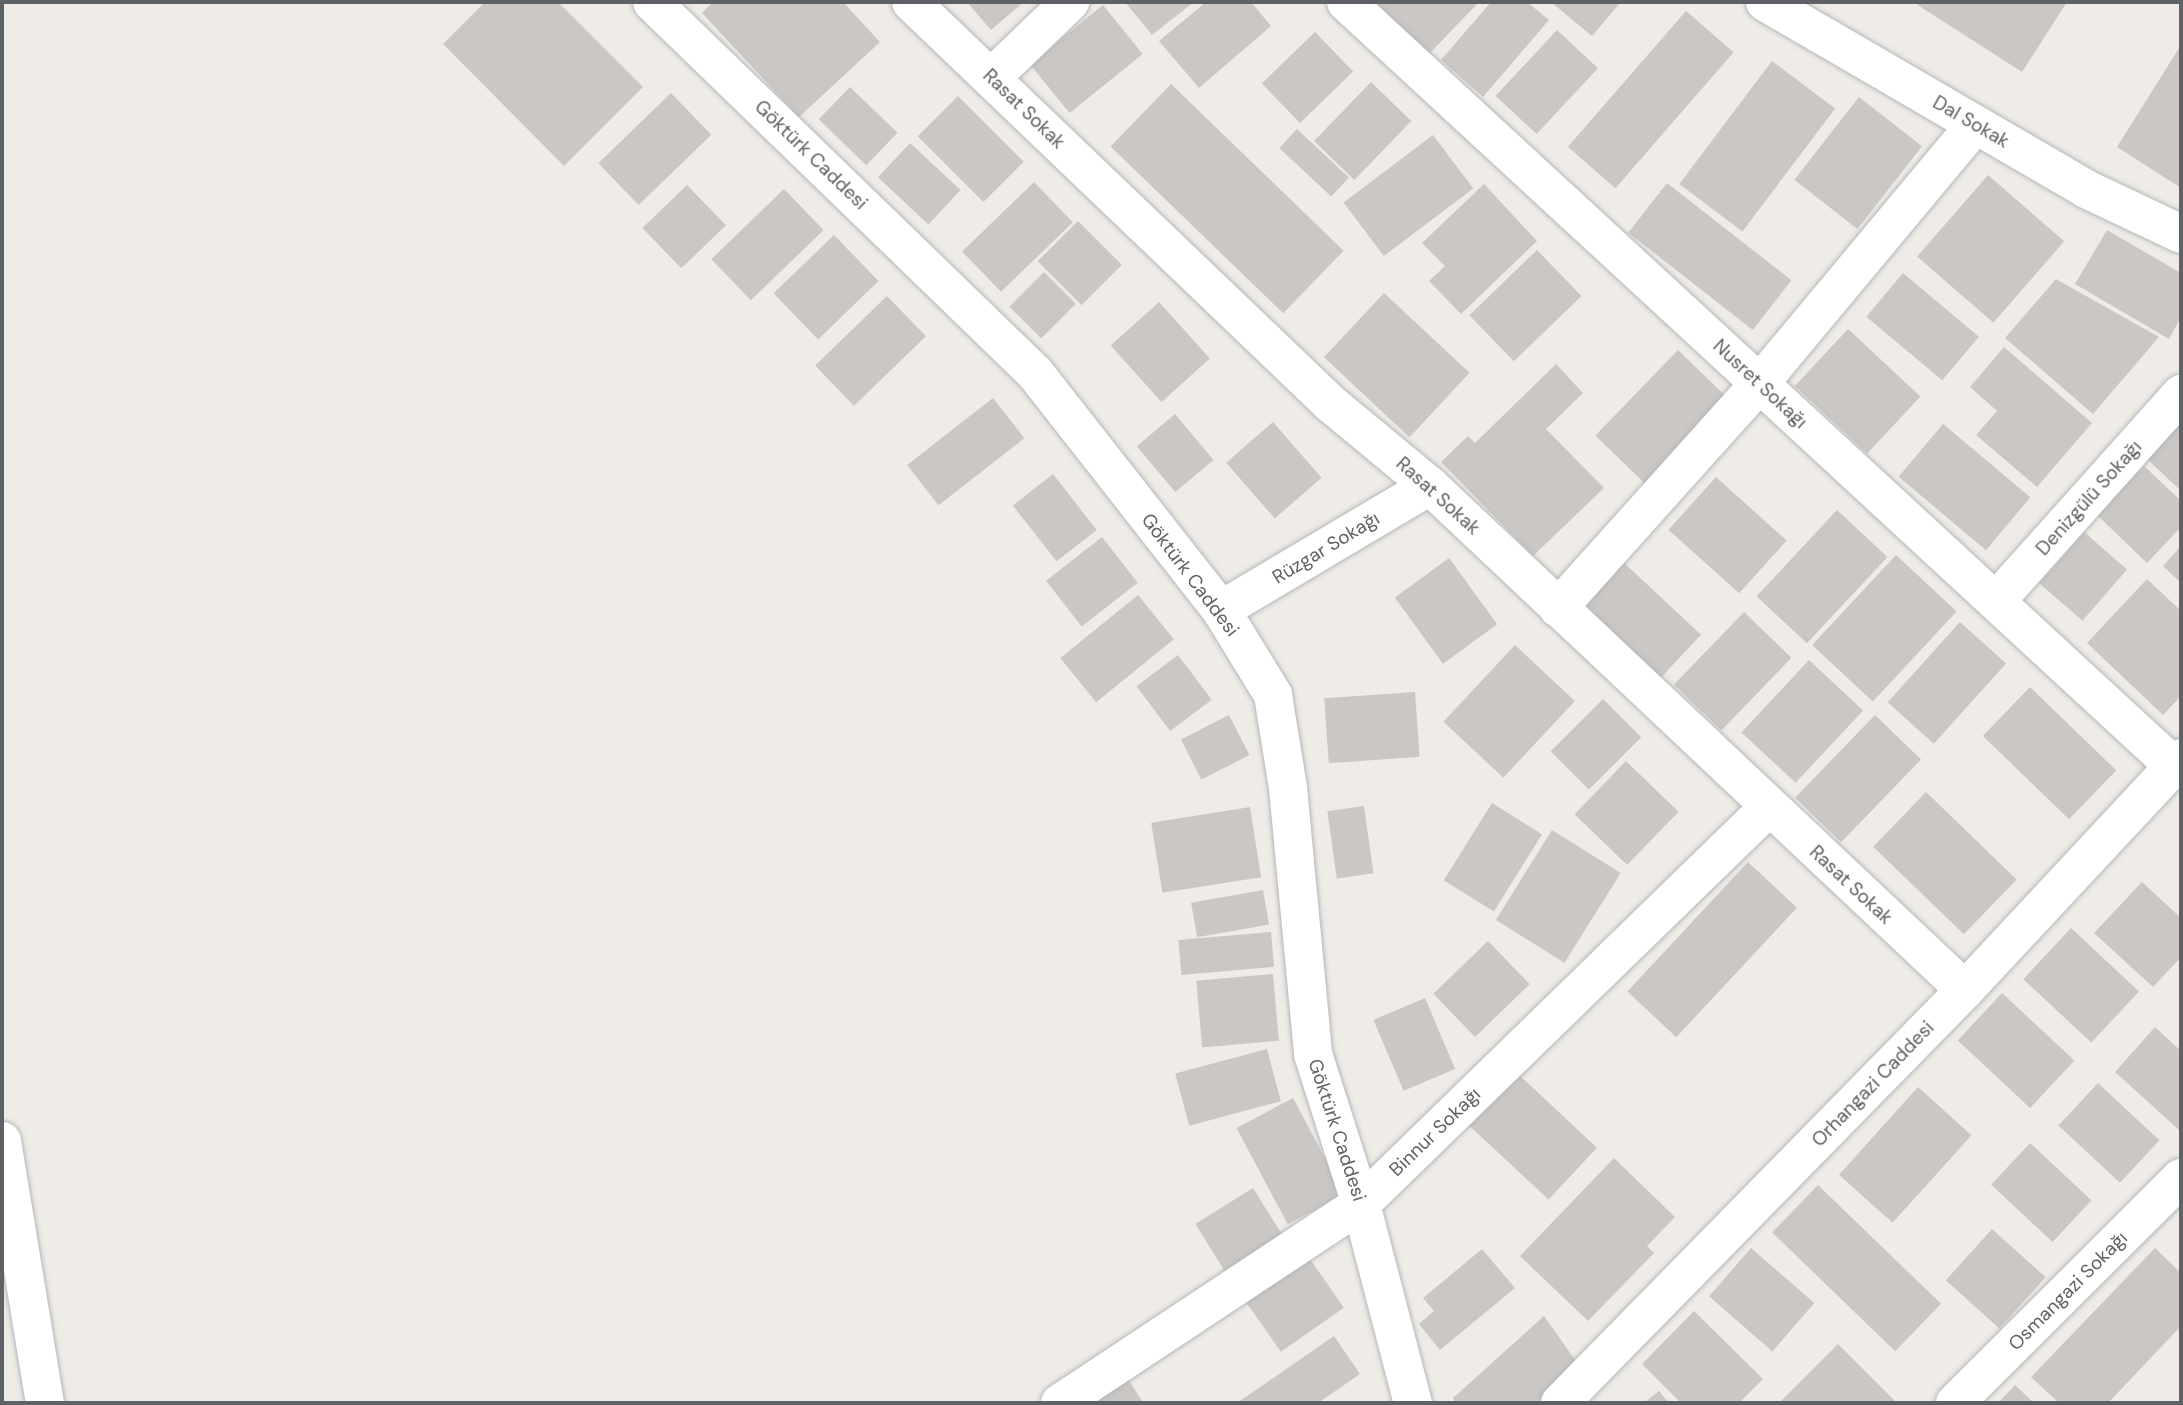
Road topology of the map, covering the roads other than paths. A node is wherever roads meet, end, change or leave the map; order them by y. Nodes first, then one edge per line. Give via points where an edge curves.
1 (652, 2) edge
2 (911, 2) edge
3 (1070, 2) edge
4 (1346, 2) edge
5 (1765, 2) edge
6 (991, 78) junction
7 (1975, 125) junction
8 (2181, 234) edge
9 (1760, 383) junction
10 (2181, 394) edge
11 (1430, 486) junction
12 (1996, 601) junction
13 (1558, 608) junction
14 (1222, 610) junction
15 (2178, 762) edge
16 (1768, 808) junction
17 (1965, 990) junction
18 (2, 1142) edge
19 (2181, 1178) edge
20 (1361, 1204) junction
21 (45, 1403) edge
22 (1060, 1403) edge
23 (1413, 1403) edge
24 (1560, 1403) edge
25 (1955, 1403) edge

1 - 14 street, Göktürk Caddesi via 1035,373
2 - 6 street, Rasat Sokak
3 - 6 street
4 - 9 street, Nusret Sokağı
5 - 7 street, Dal Sokak
6 - 11 street, Rasat Sokak via 1331,404
7 - 8 street, Dal Sokak via 2086,189
7 - 9 street
9 - 12 street, Nusret Sokağı
9 - 13 street
10 - 12 street, Denizgülü Sokağı
11 - 13 street, Rasat Sokak
11 - 14 street, Rüzgar Sokağı
12 - 15 street, Nusret Sokağı
13 - 16 street, Rasat Sokak
14 - 20 street, Göktürk Caddesi via 1273,695 1288,788 1313,1054
15 - 17 street, Orhangazi Caddesi
16 - 17 street, Rasat Sokak
16 - 20 street, Binnur Sokağı
17 - 24 street, Orhangazi Caddesi
18 - 21 street
19 - 25 street, Osmangazi Sokağı
20 - 22 street, Binnur Sokağı
20 - 23 street, Göktürk Caddesi

